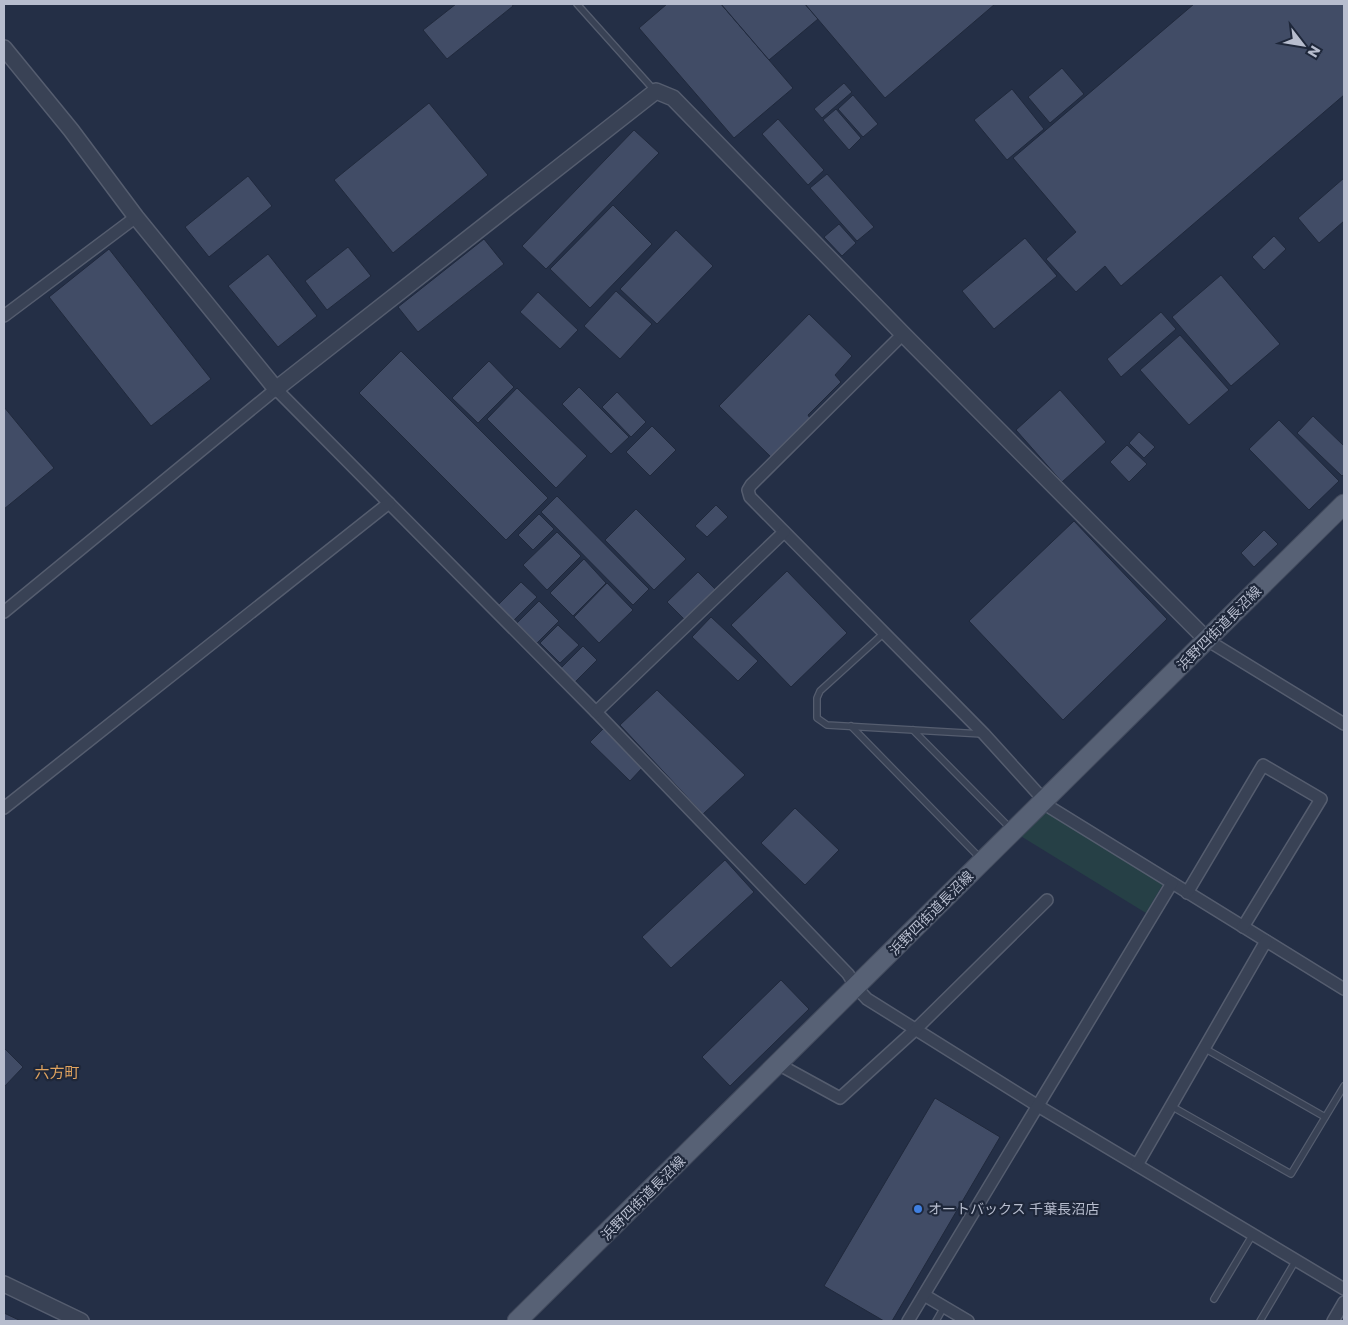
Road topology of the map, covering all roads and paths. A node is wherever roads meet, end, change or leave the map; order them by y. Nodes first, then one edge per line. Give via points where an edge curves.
1 (577, 4) edge
2 (4, 48) edge
3 (656, 91) junction
4 (136, 217) junction
5 (4, 316) edge
6 (903, 334) junction
7 (276, 389) junction
8 (389, 503) junction
9 (1344, 504) edge
10 (784, 532) junction
11 (4, 612) edge
12 (884, 632) junction
13 (1207, 640) junction
14 (596, 712) junction
15 (1344, 724) edge
16 (851, 726) junction
17 (912, 730) junction
18 (984, 734) junction
19 (1043, 800) junction
20 (4, 808) edge
21 (1013, 830) junction
22 (983, 860) junction
23 (1172, 883) junction
24 (1188, 893) junction
25 (1047, 900) dead end
26 (1243, 927) junction
27 (1266, 941) junction
28 (856, 987) junction
29 (1344, 989) edge
30 (916, 1029) junction
31 (1204, 1048) junction
32 (778, 1064) junction
33 (1344, 1086) edge
34 (1038, 1106) junction
35 (1171, 1106) junction
36 (1326, 1117) junction
37 (1137, 1165) junction
38 (1253, 1234) junction
39 (1296, 1260) junction
40 (4, 1284) edge
41 (1344, 1289) edge
42 (924, 1295) junction
43 (1214, 1300) dead end
44 (1344, 1302) edge
45 (944, 1307) junction
46 (521, 1320) edge
47 (81, 1321) edge
48 (908, 1321) edge
49 (936, 1321) edge
50 (968, 1321) edge
51 (1260, 1321) edge
52 (1333, 1321) edge

1 - 3 lane
2 - 4 street
3 - 6 street via 673,98
3 - 7 street
4 - 5 street
4 - 7 street
6 - 10 street via 751,485 748,490 750,497
6 - 13 street
7 - 8 street
7 - 11 street
8 - 14 street
8 - 20 street
9 - 13 main road, 浜野四街道長沼線
10 - 12 street
10 - 14 street
12 - 16 lane via 820,691 817,698 817,718 821,722
12 - 18 street
13 - 15 street
13 - 19 main road, 浜野四街道長沼線
14 - 28 street via 848,974
16 - 17 lane
16 - 22 lane
17 - 18 lane
17 - 21 lane
18 - 19 street
19 - 21 main road, 浜野四街道長沼線
19 - 23 street
21 - 22 main road, 浜野四街道長沼線
22 - 28 main road, 浜野四街道長沼線
23 - 24 street
23 - 34 street
24 - 26 street
24 - 26 street via 1264,765 1321,799
25 - 30 street
26 - 27 street
27 - 29 street
27 - 31 street
28 - 30 street via 867,999
28 - 32 main road, 浜野四街道長沼線
30 - 32 street via 840,1098
30 - 34 street
31 - 35 street
31 - 36 lane
32 - 46 main road, 浜野四街道長沼線
33 - 36 lane
34 - 37 street
34 - 42 street
35 - 36 lane via 1290,1174
35 - 37 street
37 - 38 street
38 - 39 street
38 - 43 lane
39 - 41 street
39 - 51 lane
40 - 47 street
42 - 45 street
42 - 48 street
44 - 52 street
45 - 49 lane
45 - 50 street

